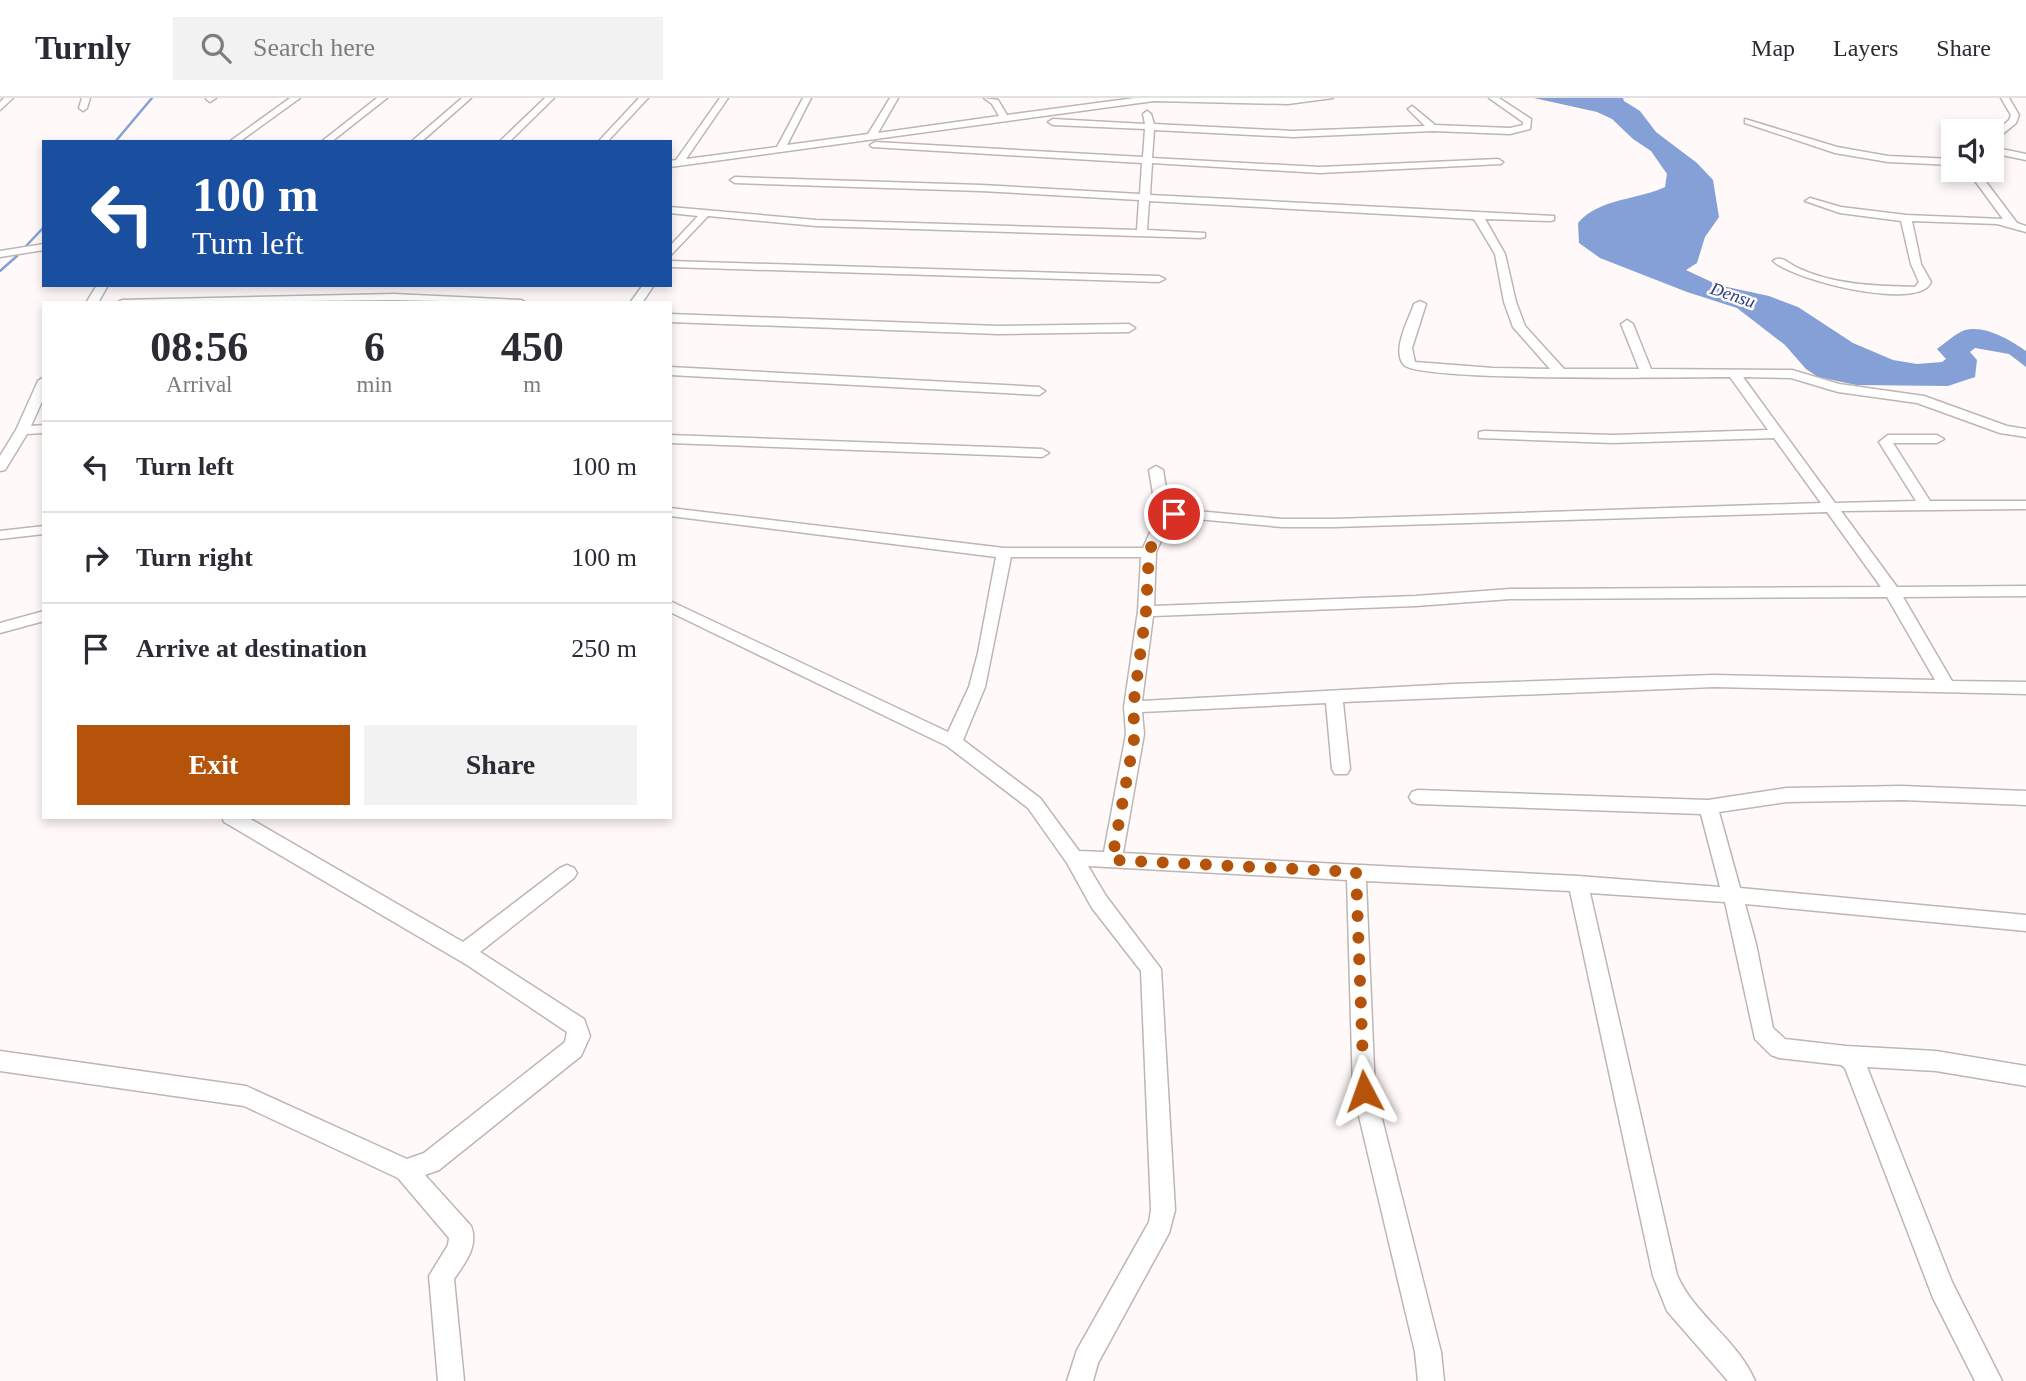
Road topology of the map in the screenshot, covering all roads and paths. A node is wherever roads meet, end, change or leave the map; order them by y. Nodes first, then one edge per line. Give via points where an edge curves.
1 (9, 98) edge
2 (86, 98) edge
3 (296, 98) edge
4 (383, 98) edge
5 (467, 98) edge
6 (550, 98) edge
7 (644, 98) edge
8 (724, 98) edge
9 (807, 98) edge
10 (894, 98) edge
11 (988, 98) edge
12 (1087, 98) edge
13 (1329, 98) edge
14 (1493, 98) edge
15 (2009, 99) edge
16 (1143, 101) junction
17 (0, 107) edge
18 (82, 108) dead end
19 (1096, 108) junction
20 (1412, 109) dead end
21 (1022, 118) junction
22 (1005, 120) junction
23 (1748, 121) dead end
24 (2012, 121) junction
25 (2026, 124) edge
26 (1150, 126) junction
27 (1433, 128) junction
28 (2004, 129) edge
29 (870, 138) junction
30 (236, 140) edge
31 (328, 140) edge
32 (417, 140) edge
33 (505, 140) edge
34 (604, 140) edge
35 (851, 140) junction
36 (780, 150) junction
37 (2004, 152) edge
38 (2026, 157) edge
39 (1147, 160) junction
40 (1941, 161) edge
41 (1498, 162) dead end
42 (675, 164) edge
43 (734, 180) dead end
44 (1981, 182) edge
45 (1142, 197) junction
46 (1810, 201) dead end
47 (672, 210) edge
48 (705, 214) junction
49 (1478, 216) junction
50 (1550, 218) dead end
51 (1906, 218) junction
52 (2012, 224) junction
53 (2026, 229) edge
54 (1142, 232) junction
55 (1201, 235) dead end
56 (42, 247) edge
57 (672, 251) edge
58 (0, 254) edge
59 (1778, 261) dead end
60 (672, 264) edge
61 (1159, 279) dead end
62 (213, 301) edge
63 (479, 301) edge
64 (1420, 304) dead end
65 (672, 318) edge
66 (1627, 324) dead end
67 (1129, 328) dead end
68 (672, 371) edge
69 (1560, 372) junction
70 (1646, 372) junction
71 (1733, 373) junction
72 (42, 386) edge
73 (1039, 391) dead end
74 (42, 429) edge
75 (23, 430) junction
76 (2026, 433) edge
77 (1778, 434) junction
78 (1484, 435) dead end
79 (672, 439) edge
80 (1937, 439) dead end
81 (1042, 453) dead end
82 (0, 467) edge
83 (1156, 470) dead end
84 (2026, 505) edge
85 (1926, 506) junction
86 (1831, 508) junction
87 (672, 512) edge
88 (1164, 517) junction
89 (42, 530) edge
90 (0, 535) edge
91 (1149, 552) junction
92 (1004, 553) junction
93 (1891, 590) junction
94 (2026, 592) edge
95 (672, 607) edge
96 (1146, 611) junction
97 (42, 617) edge
98 (0, 628) edge
99 (1946, 685) junction
100 (2026, 688) edge
101 (1334, 696) junction
102 (1133, 708) junction
103 (953, 742) junction
104 (1341, 769) dead end
105 (1418, 797) dead end
106 (2026, 798) edge
107 (1708, 807) junction
108 (233, 819) edge
109 (1073, 858) junction
110 (1112, 860) junction
111 (1356, 872) junction
112 (567, 873) dead end
113 (1578, 884) junction
114 (1731, 895) junction
115 (2026, 923) edge
116 (464, 953) junction
117 (1846, 1056) junction
118 (0, 1061) edge
119 (2026, 1076) edge
120 (406, 1170) junction
121 (452, 1381) edge
122 (1080, 1381) edge
123 (1431, 1381) edge
124 (1742, 1381) edge
125 (1989, 1381) edge

1 - 17 street
2 - 18 street
3 - 30 street
4 - 31 street
5 - 32 street
6 - 33 street
7 - 34 street
8 - 42 street
9 - 36 street
10 - 29 street
11 - 22 street
12 - 19 street
13 - 16 street
14 - 27 street via 1521,114 1527,127 1510,131
15 - 24 street via 2015,115
16 - 19 street
16 - 26 street
19 - 21 street
20 - 27 street
21 - 22 street
21 - 26 street
22 - 29 street
23 - 40 street via 1833,154
24 - 25 street
24 - 28 street
26 - 27 street via 1326,134
26 - 39 street
29 - 35 street
35 - 36 street
35 - 39 street
36 - 42 street
37 - 38 street
39 - 41 street via 1362,170
39 - 45 street
43 - 45 street
44 - 52 street
45 - 49 street
45 - 54 street
46 - 51 street via 1840,210
47 - 48 street
48 - 54 street via 941,228
48 - 57 street
49 - 50 street
49 - 69 street via 1500,254 1519,327
51 - 52 street
51 - 59 street via 1916,264 1925,282 1917,290 1827,282
52 - 53 street
54 - 55 street
56 - 58 street
60 - 61 street
62 - 63 street via 394,297
64 - 69 street via 1406,352 1411,365 1457,371
65 - 67 street via 998,330
66 - 70 street
68 - 73 street
69 - 70 street
70 - 71 street
71 - 76 street via 1801,375 1838,388 1919,399 2005,430
71 - 77 street
72 - 75 street
74 - 75 street
75 - 82 street
77 - 78 street via 1613,439
77 - 86 street
79 - 81 street
80 - 85 street via 1886,442
83 - 88 street
84 - 85 street
85 - 86 street
86 - 88 street via 1334,523 1186,514
86 - 93 street
87 - 92 street
88 - 91 street
89 - 90 street
91 - 92 street
91 - 96 street
92 - 103 street via 977,687
93 - 94 street
93 - 96 street via 1510,594
93 - 99 street
95 - 103 street
96 - 102 street
97 - 98 street
99 - 100 street
99 - 101 street via 1714,681
101 - 102 street
101 - 104 street
102 - 110 street via 1135,734
103 - 109 street via 1034,803
105 - 107 street
106 - 107 street via 1800,795
107 - 114 street
108 - 116 street
109 - 110 street
109 - 122 street via 1099,902 1151,969 1163,1210 1160,1225 1086,1359
110 - 111 street
111 - 113 street
111 - 123 street via 1364,1091 1428,1352
112 - 116 street
113 - 114 street
113 - 124 street via 1665,1276 1676,1302
114 - 115 street
114 - 117 street via 1763,1032 1779,1048
116 - 120 street via 576,1026 579,1036 573,1049 431,1163
117 - 119 street via 1936,1062
117 - 125 street via 1857,1069 1942,1289
118 - 120 street via 246,1097
120 - 121 street via 462,1234 460,1249 441,1276

